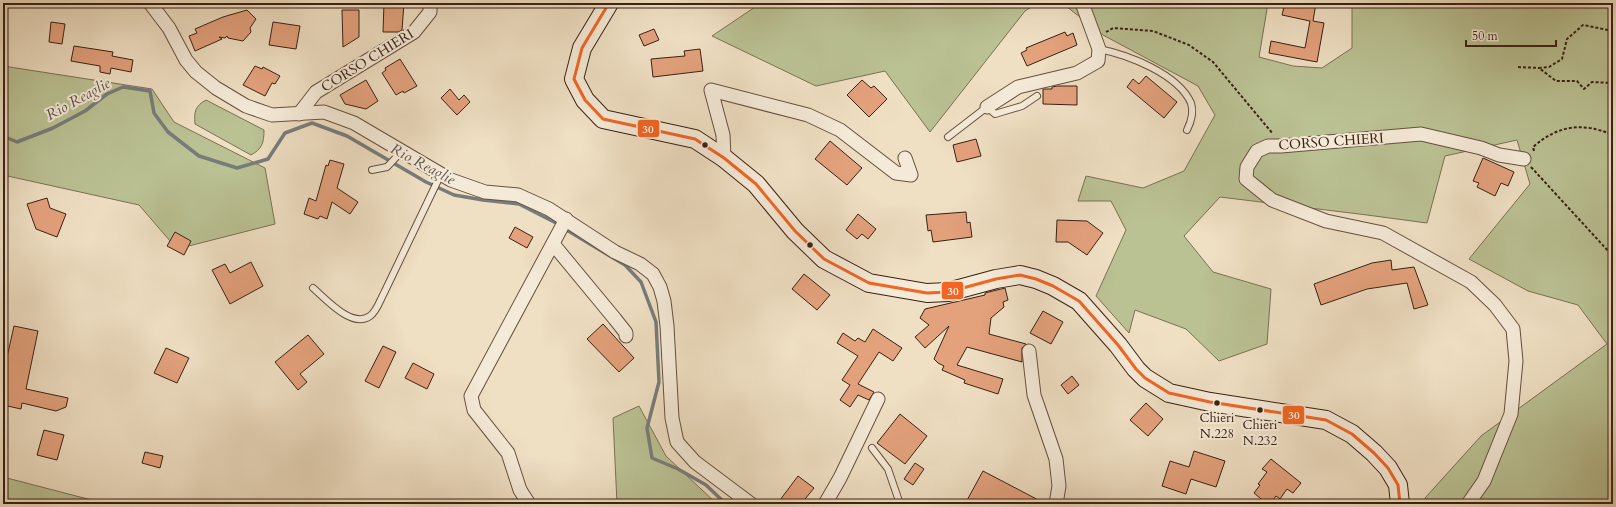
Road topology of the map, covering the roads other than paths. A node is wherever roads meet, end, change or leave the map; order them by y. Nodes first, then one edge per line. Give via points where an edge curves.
1 (150, 3) edge
2 (430, 3) edge
3 (609, 3) edge
4 (1082, 3) edge
5 (1099, 49) junction
6 (1037, 96) dead end
7 (987, 107) junction
8 (299, 114) junction
9 (1187, 130) dead end
10 (948, 137) dead end
11 (399, 154) junction
12 (724, 158) junction
13 (905, 158) dead end
14 (1524, 159) road end
15 (372, 170) dead end
16 (440, 178) junction
17 (566, 220) junction
18 (555, 240) junction
19 (313, 288) dead end
20 (626, 336) dead end
21 (1029, 350) dead end
22 (878, 399) dead end
23 (872, 448) dead end
24 (529, 504) edge
25 (751, 504) edge
26 (825, 504) edge
27 (900, 504) edge
28 (1056, 504) edge
29 (1400, 504) edge
30 (1468, 504) edge

1 - 8 street via 169,28 186,60 216,88 246,106 272,115
2 - 8 street, CORSO CHIERI via 430,12 414,32 316,92
3 - 12 main road via 582,48 574,79 585,100 603,119 695,139
4 - 5 street
5 - 7 street via 1098,61 1090,67 1018,88
5 - 9 lane via 1138,60 1177,83 1191,104 1192,120
6 - 7 lane via 1022,106 995,114
7 - 10 lane
8 - 11 street via 324,112 354,123
11 - 15 lane via 387,167
11 - 16 street
12 - 13 street via 723,135 711,90 808,115 840,130 896,173 911,175
12 - 29 main road via 756,184 795,231 824,259 869,283 927,293 948,292 1020,275 1048,284 1079,301 1136,369 1169,393 1326,420 1352,434 1388,468 1398,485
14 - 30 street, CORSO CHIERI via 1499,155 1450,139 1421,134 1268,146 1257,151 1247,167 1246,179 1272,200 1326,221 1383,233 1464,278 1495,305 1513,329 1516,361 1511,414 1484,481
16 - 17 street via 485,192 518,195
16 - 19 lane via 381,299 370,316 358,320 350,318
17 - 18 street
17 - 25 street via 614,252 640,264 652,274 660,286 667,326 672,418 677,442 695,462
18 - 20 street
18 - 24 street via 471,396 474,410 508,452 520,490
21 - 28 street via 1034,395 1056,458 1059,486
22 - 26 street
23 - 27 lane via 888,469

